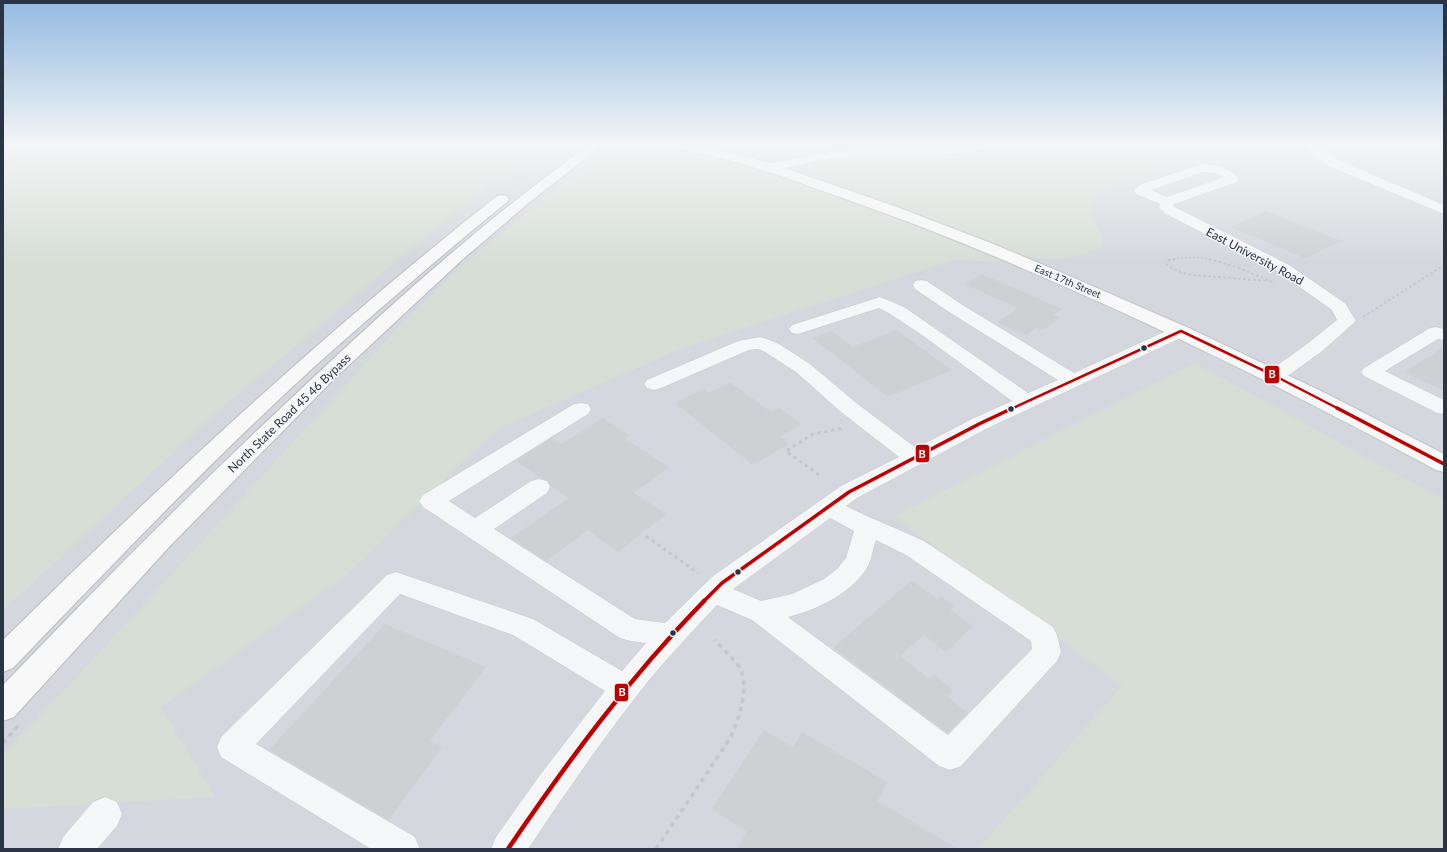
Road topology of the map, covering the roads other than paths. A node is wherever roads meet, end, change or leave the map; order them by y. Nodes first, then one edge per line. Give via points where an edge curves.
1 (522, 184) edge
2 (545, 184) edge
3 (818, 184) edge
4 (1156, 184) edge
5 (1219, 184) edge
6 (1382, 184) edge
7 (1167, 202) junction
8 (1444, 210) edge
9 (921, 285) dead end
10 (798, 329) dead end
11 (1181, 331) junction
12 (1444, 335) edge
13 (1275, 376) junction
14 (1074, 381) junction
15 (654, 384) dead end
16 (1027, 402) junction
17 (1444, 408) edge
18 (581, 409) dead end
19 (914, 457) junction
20 (1444, 464) edge
21 (540, 487) dead end
22 (829, 507) junction
23 (867, 527) junction
24 (475, 530) junction
25 (706, 582) junction
26 (761, 612) junction
27 (672, 635) junction
28 (3, 658) edge
29 (625, 688) junction
30 (3, 707) edge
31 (105, 814) dead end
32 (75, 849) edge
33 (403, 849) edge
34 (508, 849) edge

1 - 28 main road, North State Road 45 46 Bypass via 351,325 219,446
2 - 30 main road, North State Road 45 46 Bypass via 472,243 344,359 204,496
3 - 11 main road, East 17th Street via 979,243
4 - 7 street via 1141,189
5 - 7 street
6 - 8 street
7 - 13 street, East University Road via 1166,208 1171,212 1283,268 1339,307 1347,321
9 - 14 street
10 - 16 street via 880,302 916,323
11 - 13 main road, East 17th Street
11 - 14 street
12 - 17 street via 1436,332 1371,372
13 - 20 main road, East 17th Street
14 - 16 street
15 - 19 street via 745,345 760,343 802,368
16 - 19 street
18 - 24 street via 430,501
19 - 22 street via 849,492
21 - 24 street
22 - 23 street
22 - 25 street via 722,583
23 - 26 street via 856,562 846,576 833,586 797,604
23 - 26 street via 915,548 1043,635 1047,652 950,755
24 - 27 street via 630,630
25 - 26 street via 744,606
25 - 27 street
27 - 29 street
29 - 33 street via 523,627 396,582 232,747
29 - 34 street via 550,786
31 - 32 street

